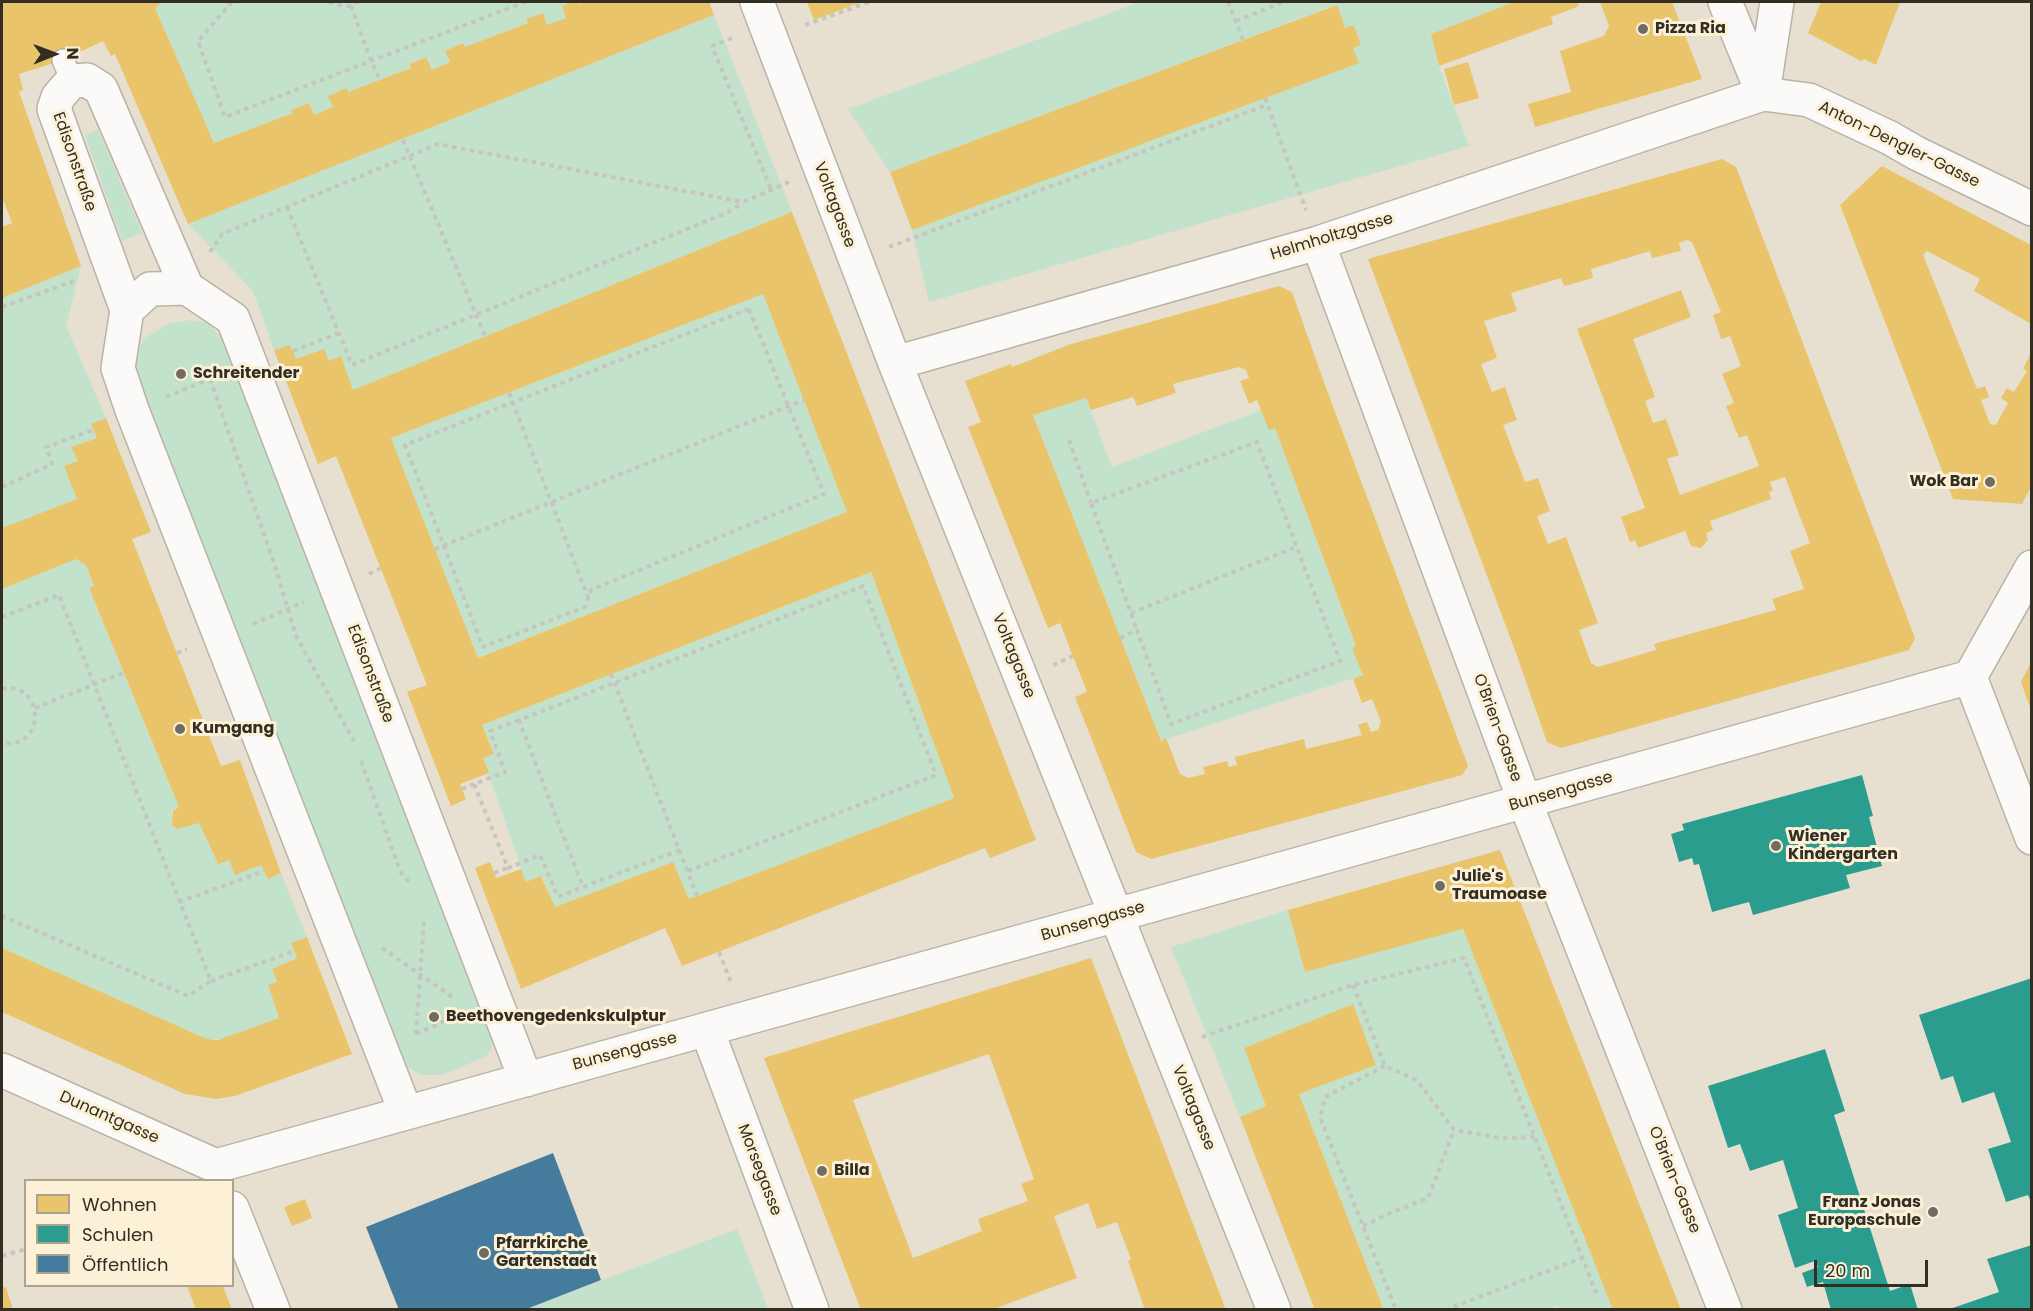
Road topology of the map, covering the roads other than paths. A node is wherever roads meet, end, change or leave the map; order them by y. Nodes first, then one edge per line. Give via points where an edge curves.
1 (1725, 2) edge
2 (1777, 2) edge
3 (765, 21) edge
4 (1763, 94) junction
5 (2031, 209) edge
6 (1318, 243) junction
7 (187, 288) junction
8 (127, 310) junction
9 (895, 363) junction
10 (2031, 567) edge
11 (1970, 677) junction
12 (1525, 802) junction
13 (2031, 838) edge
14 (1117, 916) junction
15 (707, 1030) junction
16 (2, 1070) edge
17 (526, 1080) junction
18 (406, 1113) junction
19 (219, 1173) edge
20 (234, 1213) edge
21 (273, 1310) edge
22 (812, 1310) edge
23 (1274, 1310) edge
24 (1725, 1310) edge

1 - 4 street
2 - 4 street
3 - 9 street, Voltagasse
4 - 5 street, Anton-Dengler-Gasse via 1809,100
4 - 6 street, Helmholtzgasse
6 - 9 street, Helmholtzgasse
6 - 12 street, O'Brien-Gasse
7 - 8 street via 150,289
7 - 8 street, Edisonstraße via 101,89 68,71 54,110
7 - 17 street, Edisonstraße via 232,319 446,871 483,1005
8 - 18 street, Edisonstraße via 118,368 132,410
9 - 14 street, Voltagasse
10 - 11 street
11 - 12 street, Bunsengasse
11 - 13 street
12 - 14 street, Bunsengasse
12 - 24 street, O'Brien-Gasse
14 - 15 street, Bunsengasse
14 - 23 street, Voltagasse
15 - 17 street, Bunsengasse
15 - 22 street, Morsegasse
16 - 19 street, Dunantgasse
17 - 18 street, Bunsengasse
18 - 19 street, Bunsengasse
20 - 21 street

